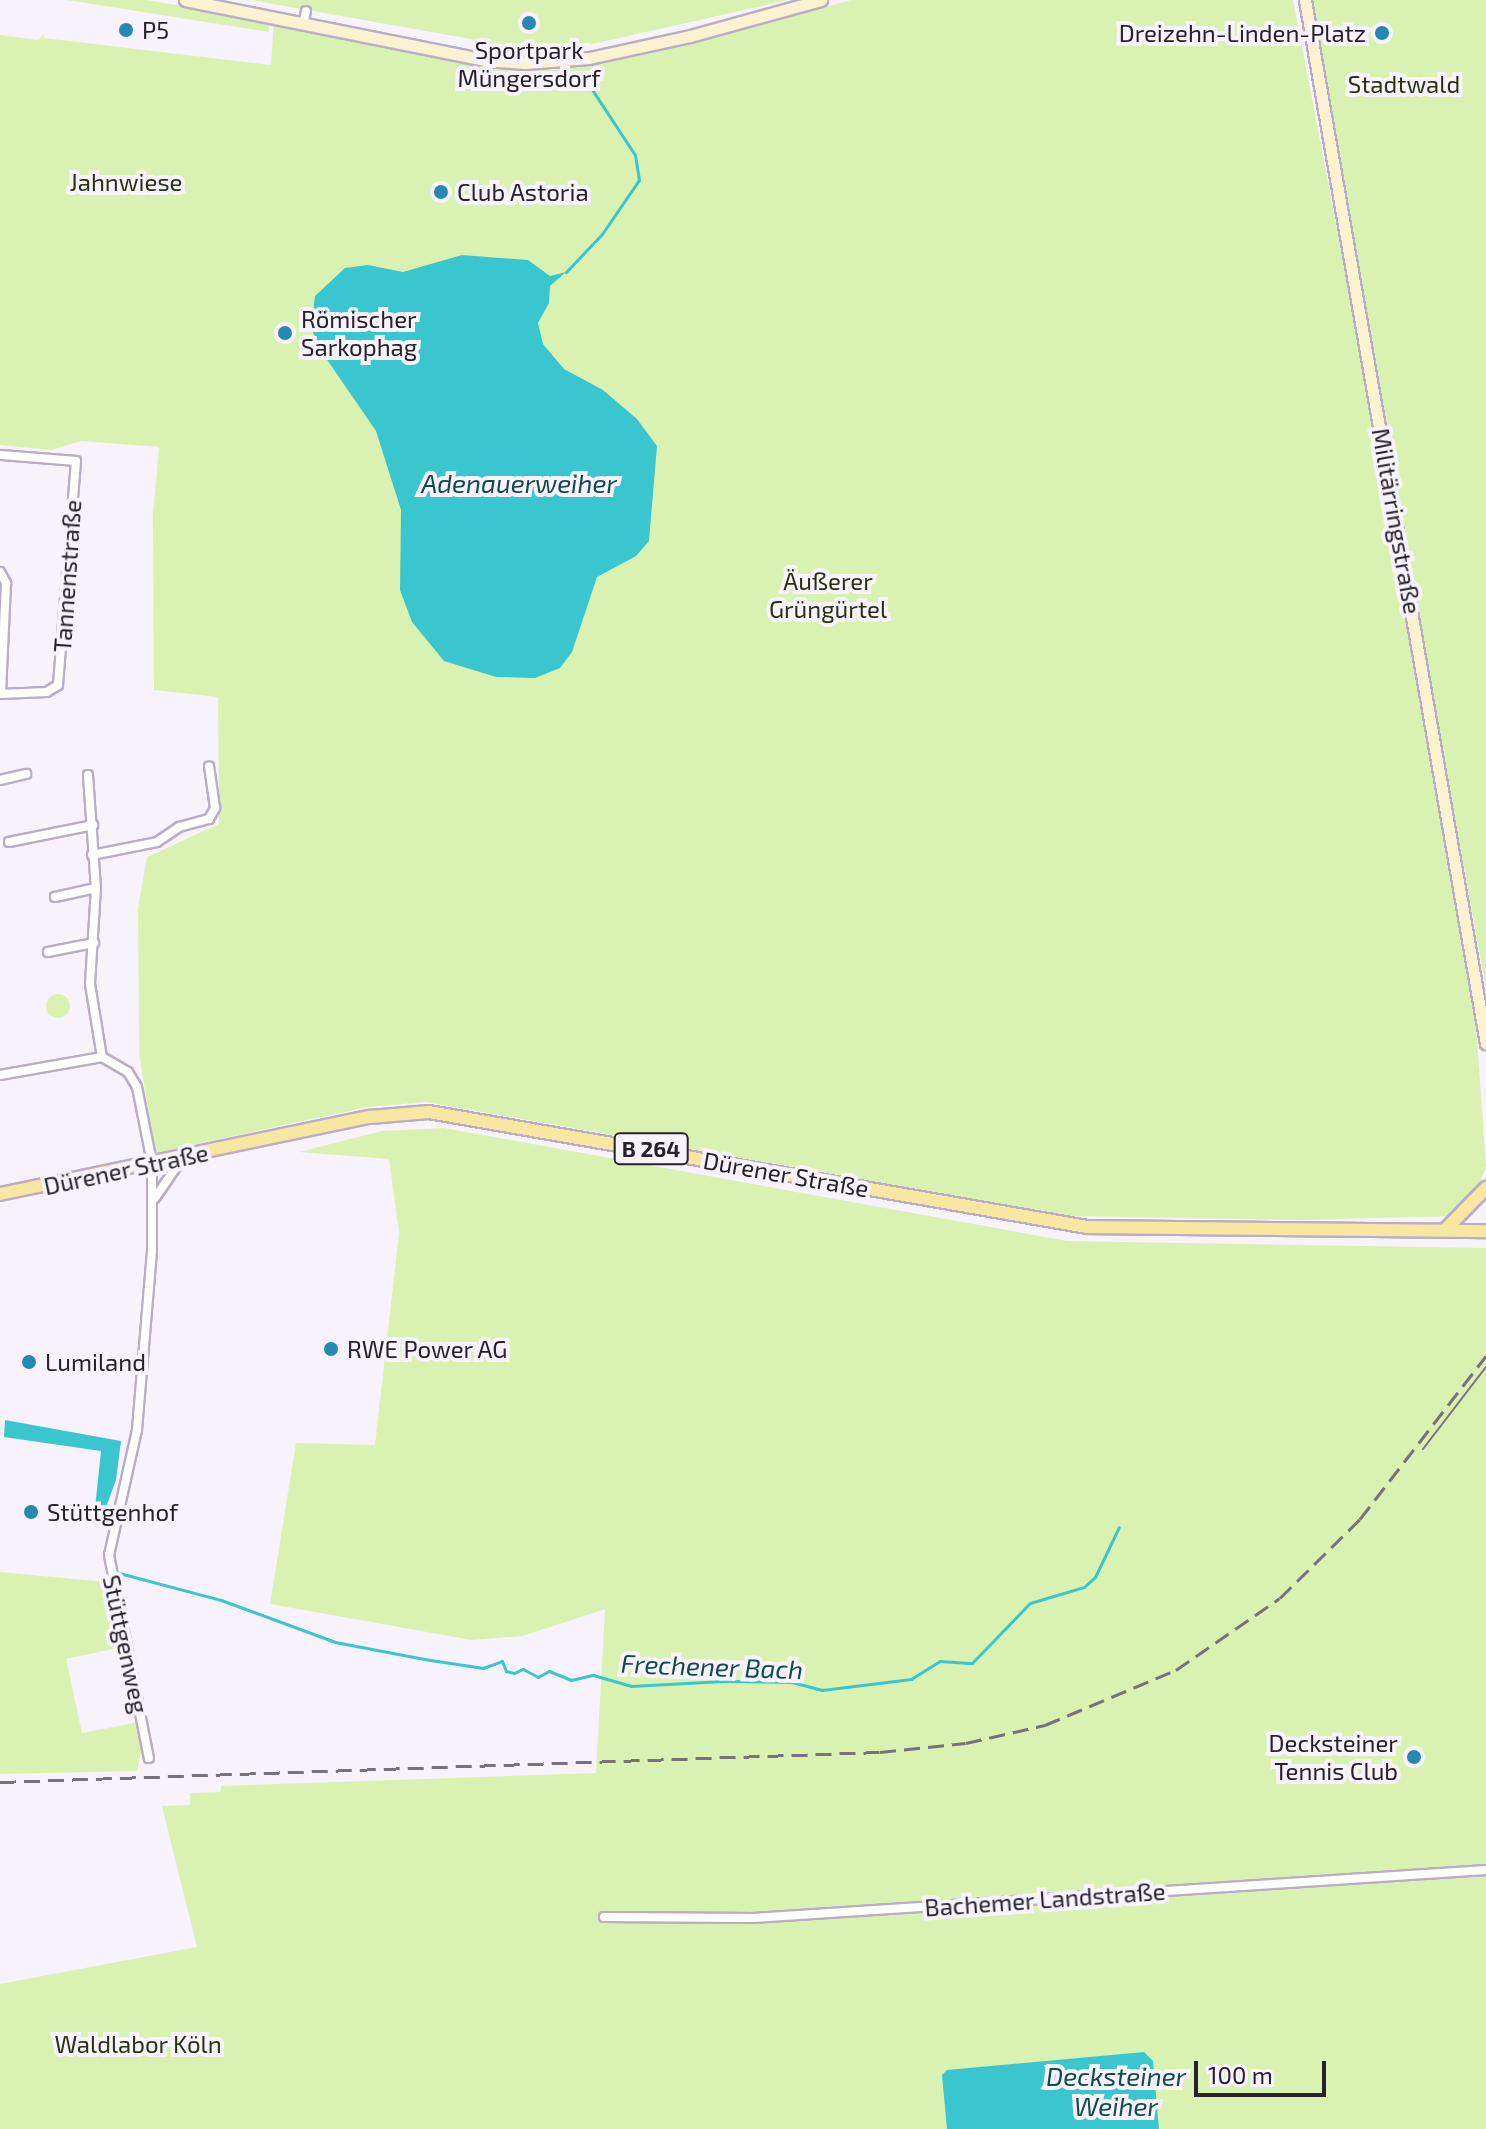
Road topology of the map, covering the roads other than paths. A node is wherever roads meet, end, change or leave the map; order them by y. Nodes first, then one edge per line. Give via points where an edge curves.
1 (185, 0) edge
2 (1305, 0) edge
3 (814, 1) edge
4 (0, 455) edge
5 (2, 574) edge
6 (1, 694) edge
7 (209, 766) dead end
8 (26, 774) dead end
9 (88, 775) dead end
10 (0, 780) edge
11 (93, 825) junction
12 (9, 842) dead end
13 (92, 855) junction
14 (96, 888) junction
15 (55, 897) dead end
16 (94, 943) junction
17 (48, 952) dead end
18 (1486, 1043) edge
19 (102, 1057) junction
20 (0, 1075) edge
21 (183, 1157) junction
22 (152, 1163) junction
23 (1486, 1188) edge
24 (0, 1194) edge
25 (155, 1198) junction
26 (1445, 1230) junction
27 (1486, 1231) edge
28 (149, 1758) dead end
29 (1486, 1870) edge
30 (604, 1917) dead end

1 - 3 main road via 305,16 484,60 546,63 741,25
2 - 18 main road, Militärringstraße
4 - 6 street, Tannenstraße via 76,461 55,690
5 - 6 street
7 - 13 street via 215,808 209,819 179,827 157,842
8 - 10 street
9 - 11 street
11 - 12 street
11 - 13 street
13 - 14 street
14 - 15 street
14 - 16 street via 90,924
16 - 17 street
16 - 19 street via 90,984
19 - 20 street
19 - 22 street, Stüttgenweg via 128,1072 137,1087
21 - 22 main road, Dürener Straße / B 264
21 - 25 street, Stüttgenweg
21 - 26 main road, Dürener Straße / B 264 via 370,1117 429,1112 1063,1224
22 - 24 main road, Dürener Straße / B 264
22 - 25 street, Stüttgenweg
23 - 26 main road
25 - 28 street, Stüttgenweg via 137,1430 111,1536 110,1573
26 - 27 main road, Dürener Straße / B 264
29 - 30 street, Bachemer Landstraße via 753,1918

